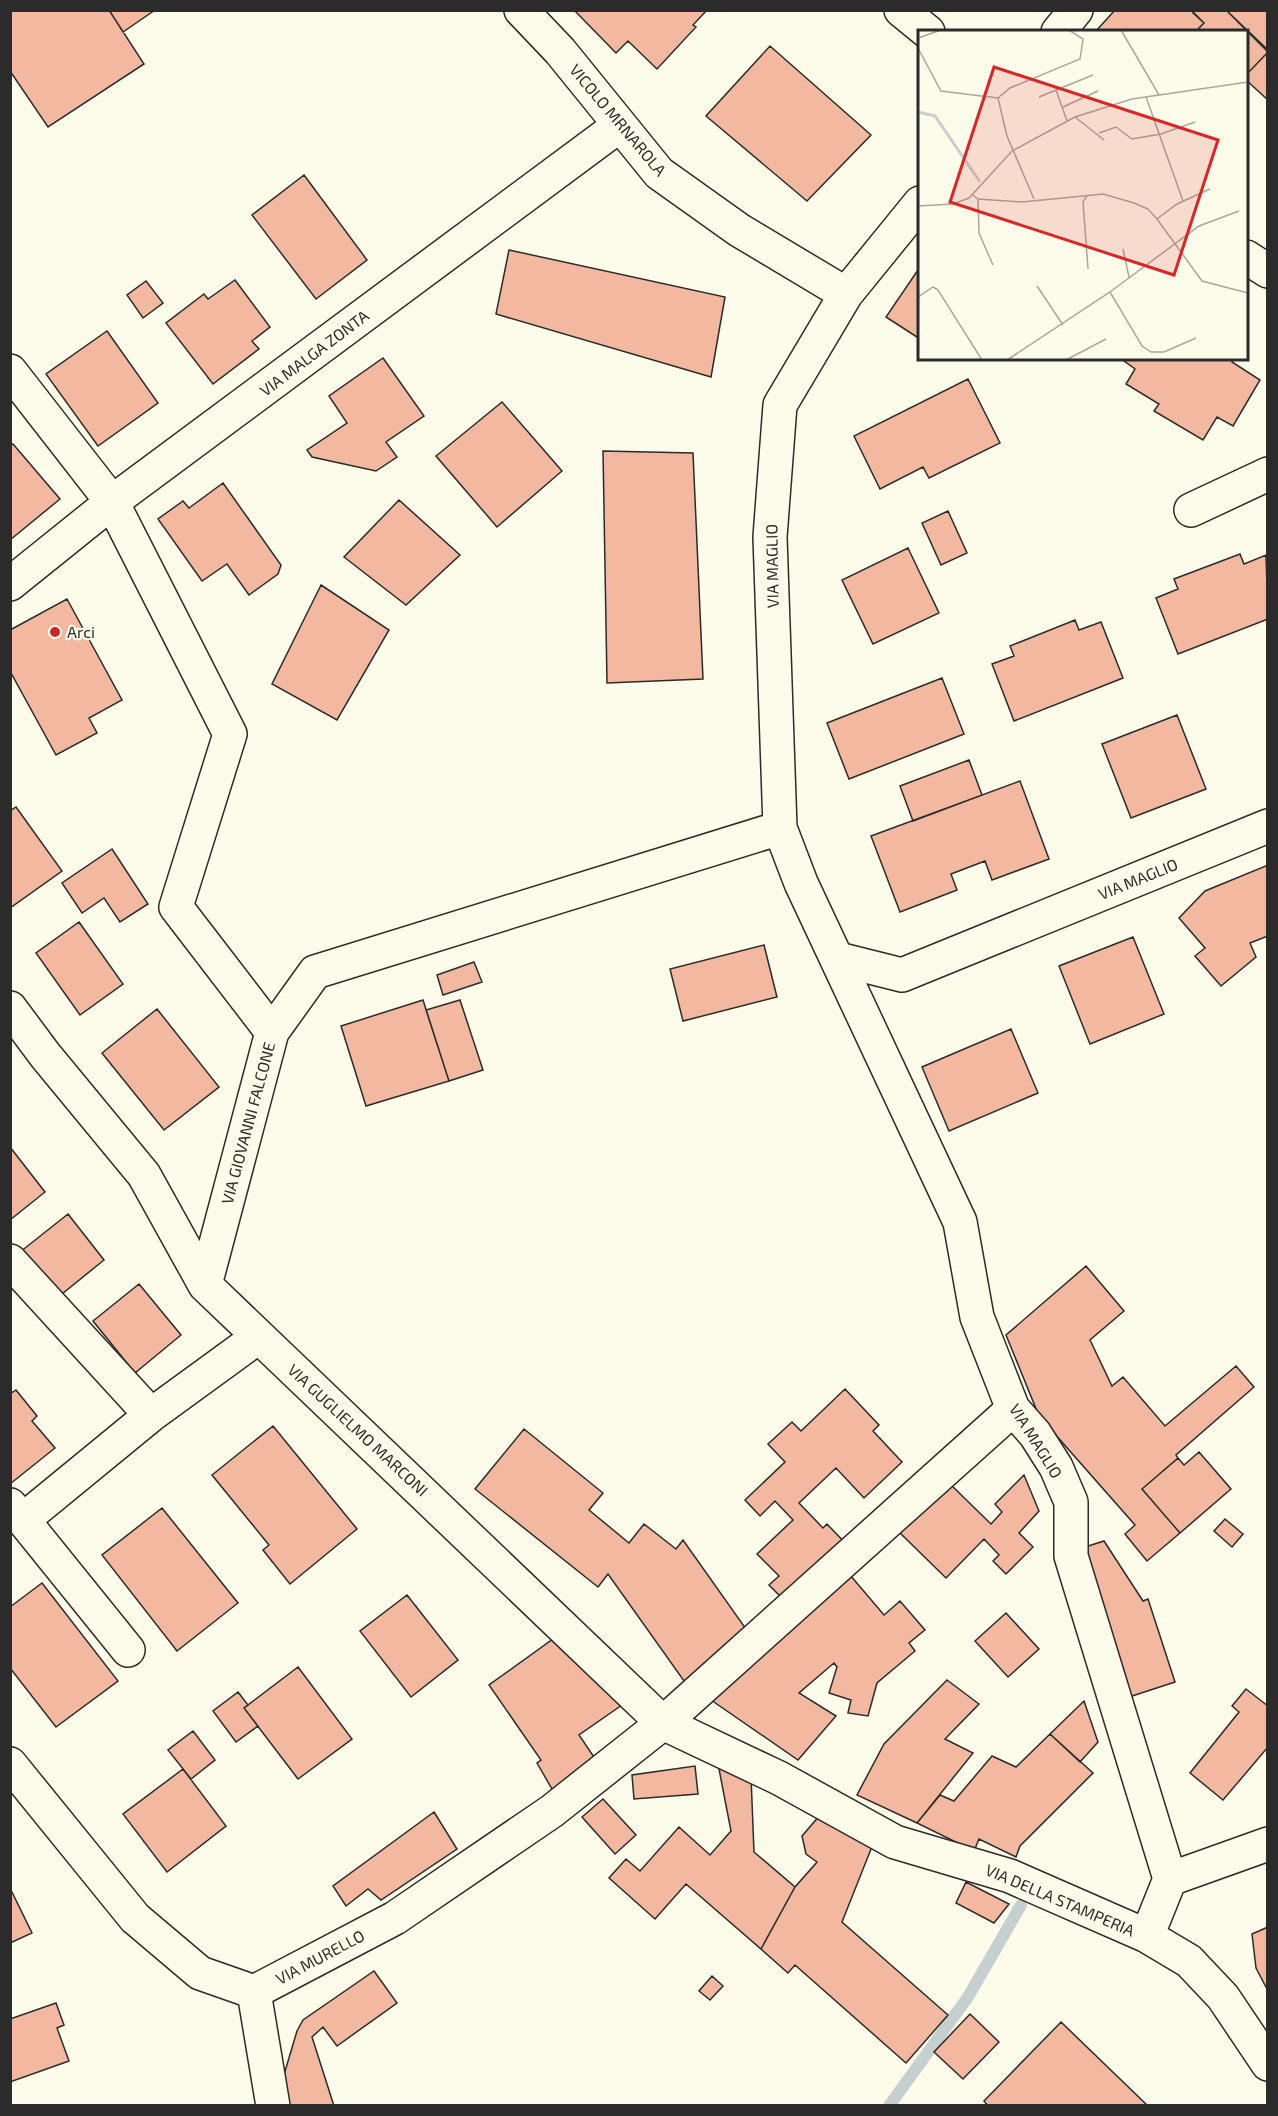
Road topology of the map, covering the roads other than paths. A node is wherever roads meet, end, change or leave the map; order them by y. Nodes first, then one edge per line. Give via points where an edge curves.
1 (521, 10) edge
2 (901, 10) edge
3 (1076, 10) edge
4 (926, 30) edge
5 (1060, 30) edge
6 (620, 125) junction
7 (918, 205) edge
8 (1248, 258) edge
9 (1268, 271) edge
10 (846, 294) junction
11 (10, 371) edge
12 (1268, 474) edge
13 (112, 502) junction
14 (1191, 510) dead end
15 (10, 584) edge
16 (1268, 826) edge
17 (780, 828) junction
18 (838, 959) junction
19 (10, 1008) edge
20 (272, 1032) junction
21 (10, 1261) edge
22 (205, 1285) junction
23 (258, 1336) junction
24 (1013, 1409) junction
25 (151, 1415) junction
26 (17, 1513) edge
27 (128, 1650) dead end
28 (663, 1723) junction
29 (10, 1764) edge
30 (779, 1778) joint
31 (1268, 1844) edge
32 (1170, 1879) junction
33 (1147, 1936) junction
34 (254, 1992) junction
35 (1268, 2064) edge
36 (273, 2106) edge

1 - 6 street, VICOLO MRNAROLA
2 - 4 street
3 - 5 street
6 - 10 street, VICOLO MRNAROLA via 659,173 739,230
6 - 13 street, VIA MALGA ZONTA
7 - 10 street, VIA MAGLIO
8 - 9 street
10 - 17 street, VIA MAGLIO via 780,405 770,537
11 - 13 street
12 - 14 street
13 - 15 street, VIA MALGA ZONTA
13 - 20 street via 230,734 176,907
16 - 18 street, VIA MAGLIO via 902,975
17 - 18 street, VIA MAGLIO via 801,883
17 - 20 street, VIA GIOVANNI FALCONE via 315,972
18 - 24 street, VIA MAGLIO via 960,1222 977,1317
19 - 22 street, VIA GUGLIELMO MARCONI via 144,1175
20 - 22 street, VIA GIOVANNI FALCONE
21 - 25 street
22 - 23 street, VIA GUGLIELMO MARCONI
23 - 25 street
23 - 28 street, VIA GUGLIELMO MARCONI
24 - 28 street, VIA MURELLO
24 - 32 street, VIA MAGLIO via 1056,1467 1071,1502 1071,1556
25 - 26 street
26 - 27 street
28 - 30 street, VIA GUGLIELMO MARCONI
28 - 34 street, VIA MURELLO via 552,1811 395,1918
29 - 34 street via 135,1918 200,1973
30 - 33 street, VIA DELLA STAMPERIA via 895,1842 1010,1876
31 - 32 street
32 - 33 street
33 - 35 street, VIA DELLA STAMPERIA via 1189,1961 1223,1997
34 - 36 street

